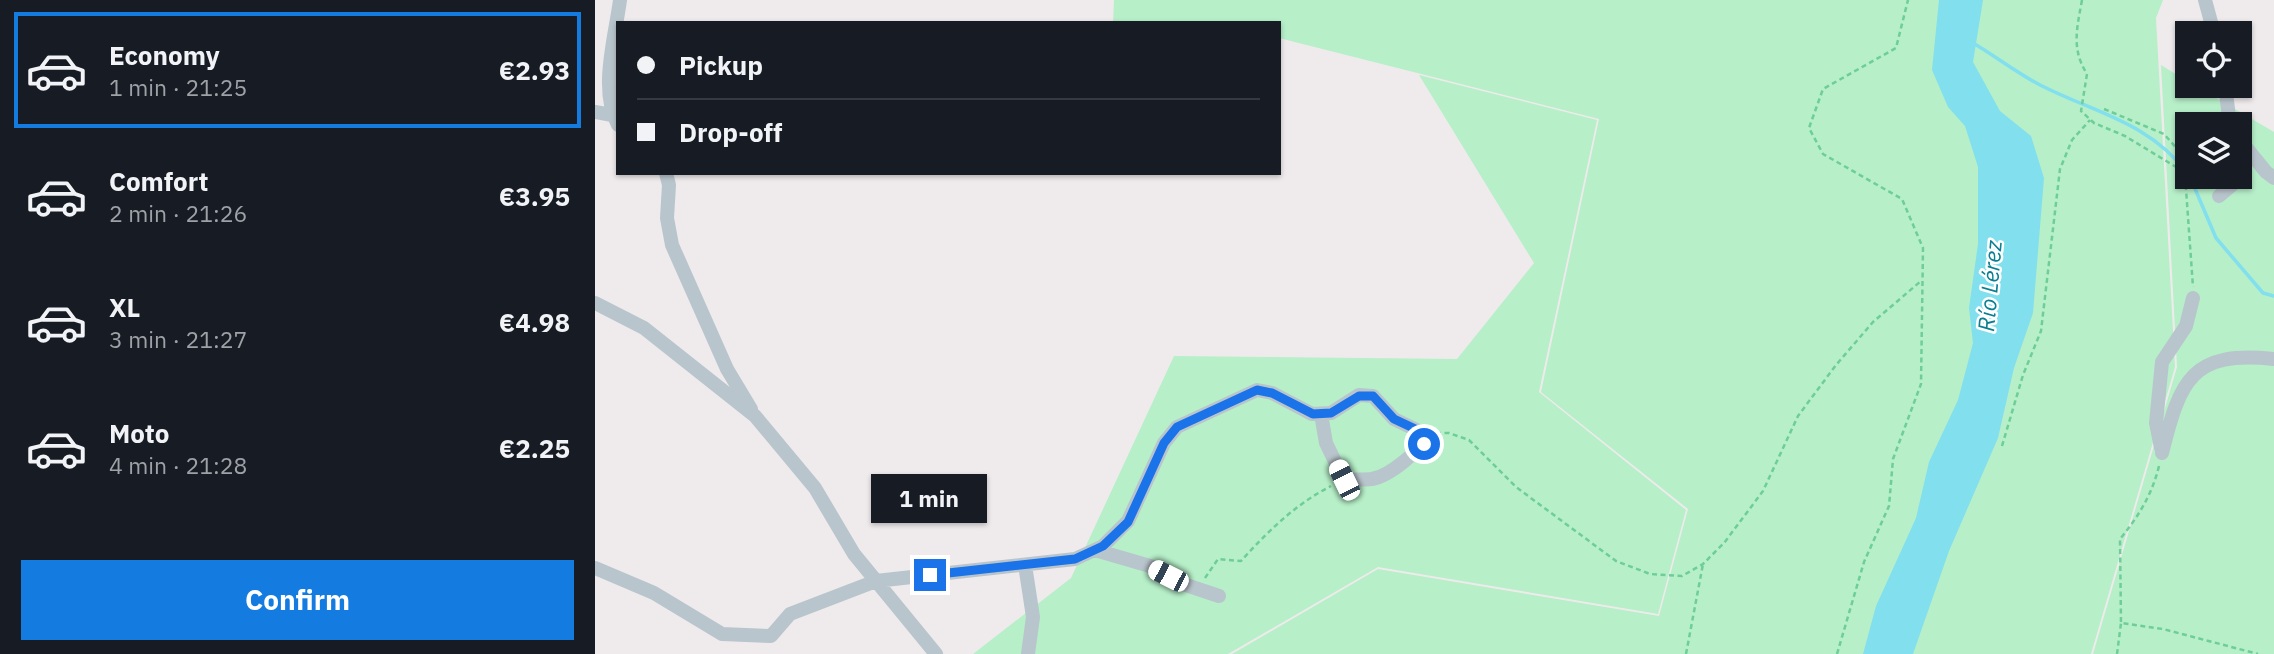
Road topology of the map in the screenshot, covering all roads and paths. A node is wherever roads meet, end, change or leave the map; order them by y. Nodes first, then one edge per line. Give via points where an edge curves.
1 (620, 0) edge
2 (1908, 0) edge
3 (2082, 0) edge
4 (2204, 0) edge
5 (617, 21) edge
6 (2210, 21) edge
7 (616, 31) edge
8 (2104, 109) dead end
9 (595, 112) edge
10 (615, 120) edge
11 (2090, 120) junction
12 (2175, 146) edge
13 (2252, 155) edge
14 (666, 175) edge
15 (2274, 178) edge
16 (2227, 189) edge
17 (2219, 196) dead end
18 (1921, 281) junction
19 (2193, 298) joint
20 (595, 303) edge
21 (2274, 359) edge
22 (1321, 414) junction
23 (755, 416) junction
24 (1426, 434) junction
25 (2002, 446) dead end
26 (2162, 453) junction
27 (1344, 480) junction
28 (1095, 550) junction
29 (1703, 564) junction
30 (1025, 565) junction
31 (595, 568) edge
32 (876, 581) junction
33 (1197, 589) junction
34 (1219, 596) dead end
35 (2121, 623) junction
36 (936, 654) edge
37 (1028, 654) edge
38 (1686, 654) edge
39 (1837, 654) edge
40 (2117, 654) edge
41 (2258, 654) edge

1 - 5 street
2 - 18 path via 1896,48 1823,89 1809,128 1823,154 1902,198 1923,248
3 - 11 path via 2074,43 2087,74 2081,111
4 - 6 street
7 - 10 street via 610,78
8 - 12 path via 2164,134
9 - 10 street
11 - 19 path via 2181,170
11 - 25 path via 2071,140 2060,169 2041,331 2022,374
13 - 15 street
14 - 23 street via 672,245 727,369
16 - 17 street
18 - 29 path via 1873,322 1836,365 1798,416 1763,491
18 - 39 path via 1921,384 1893,459 1889,506 1864,562
19 - 26 street via 2186,326 2162,362 2156,423
20 - 23 street via 644,328
21 - 26 street via 2225,358 2193,374 2175,400
22 - 24 street via 1359,396 1373,396 1394,419
22 - 27 street via 1326,443
22 - 28 street via 1257,390 1177,427 1164,443 1128,522
23 - 32 street via 815,488 854,554
24 - 27 street via 1414,454 1375,478
24 - 29 path via 1449,433 1469,440 1515,487 1616,561 1650,574 1682,576
26 - 35 path via 2155,484 2120,539
27 - 33 path via 1313,496 1270,529 1241,561 1218,559
28 - 30 street via 1075,559
28 - 33 street via 1150,566
29 - 38 path
30 - 32 street
30 - 37 street via 1033,617
31 - 32 street via 654,593 722,634 771,636 790,614
32 - 36 street
33 - 34 street
35 - 40 path
35 - 41 path via 2164,629

